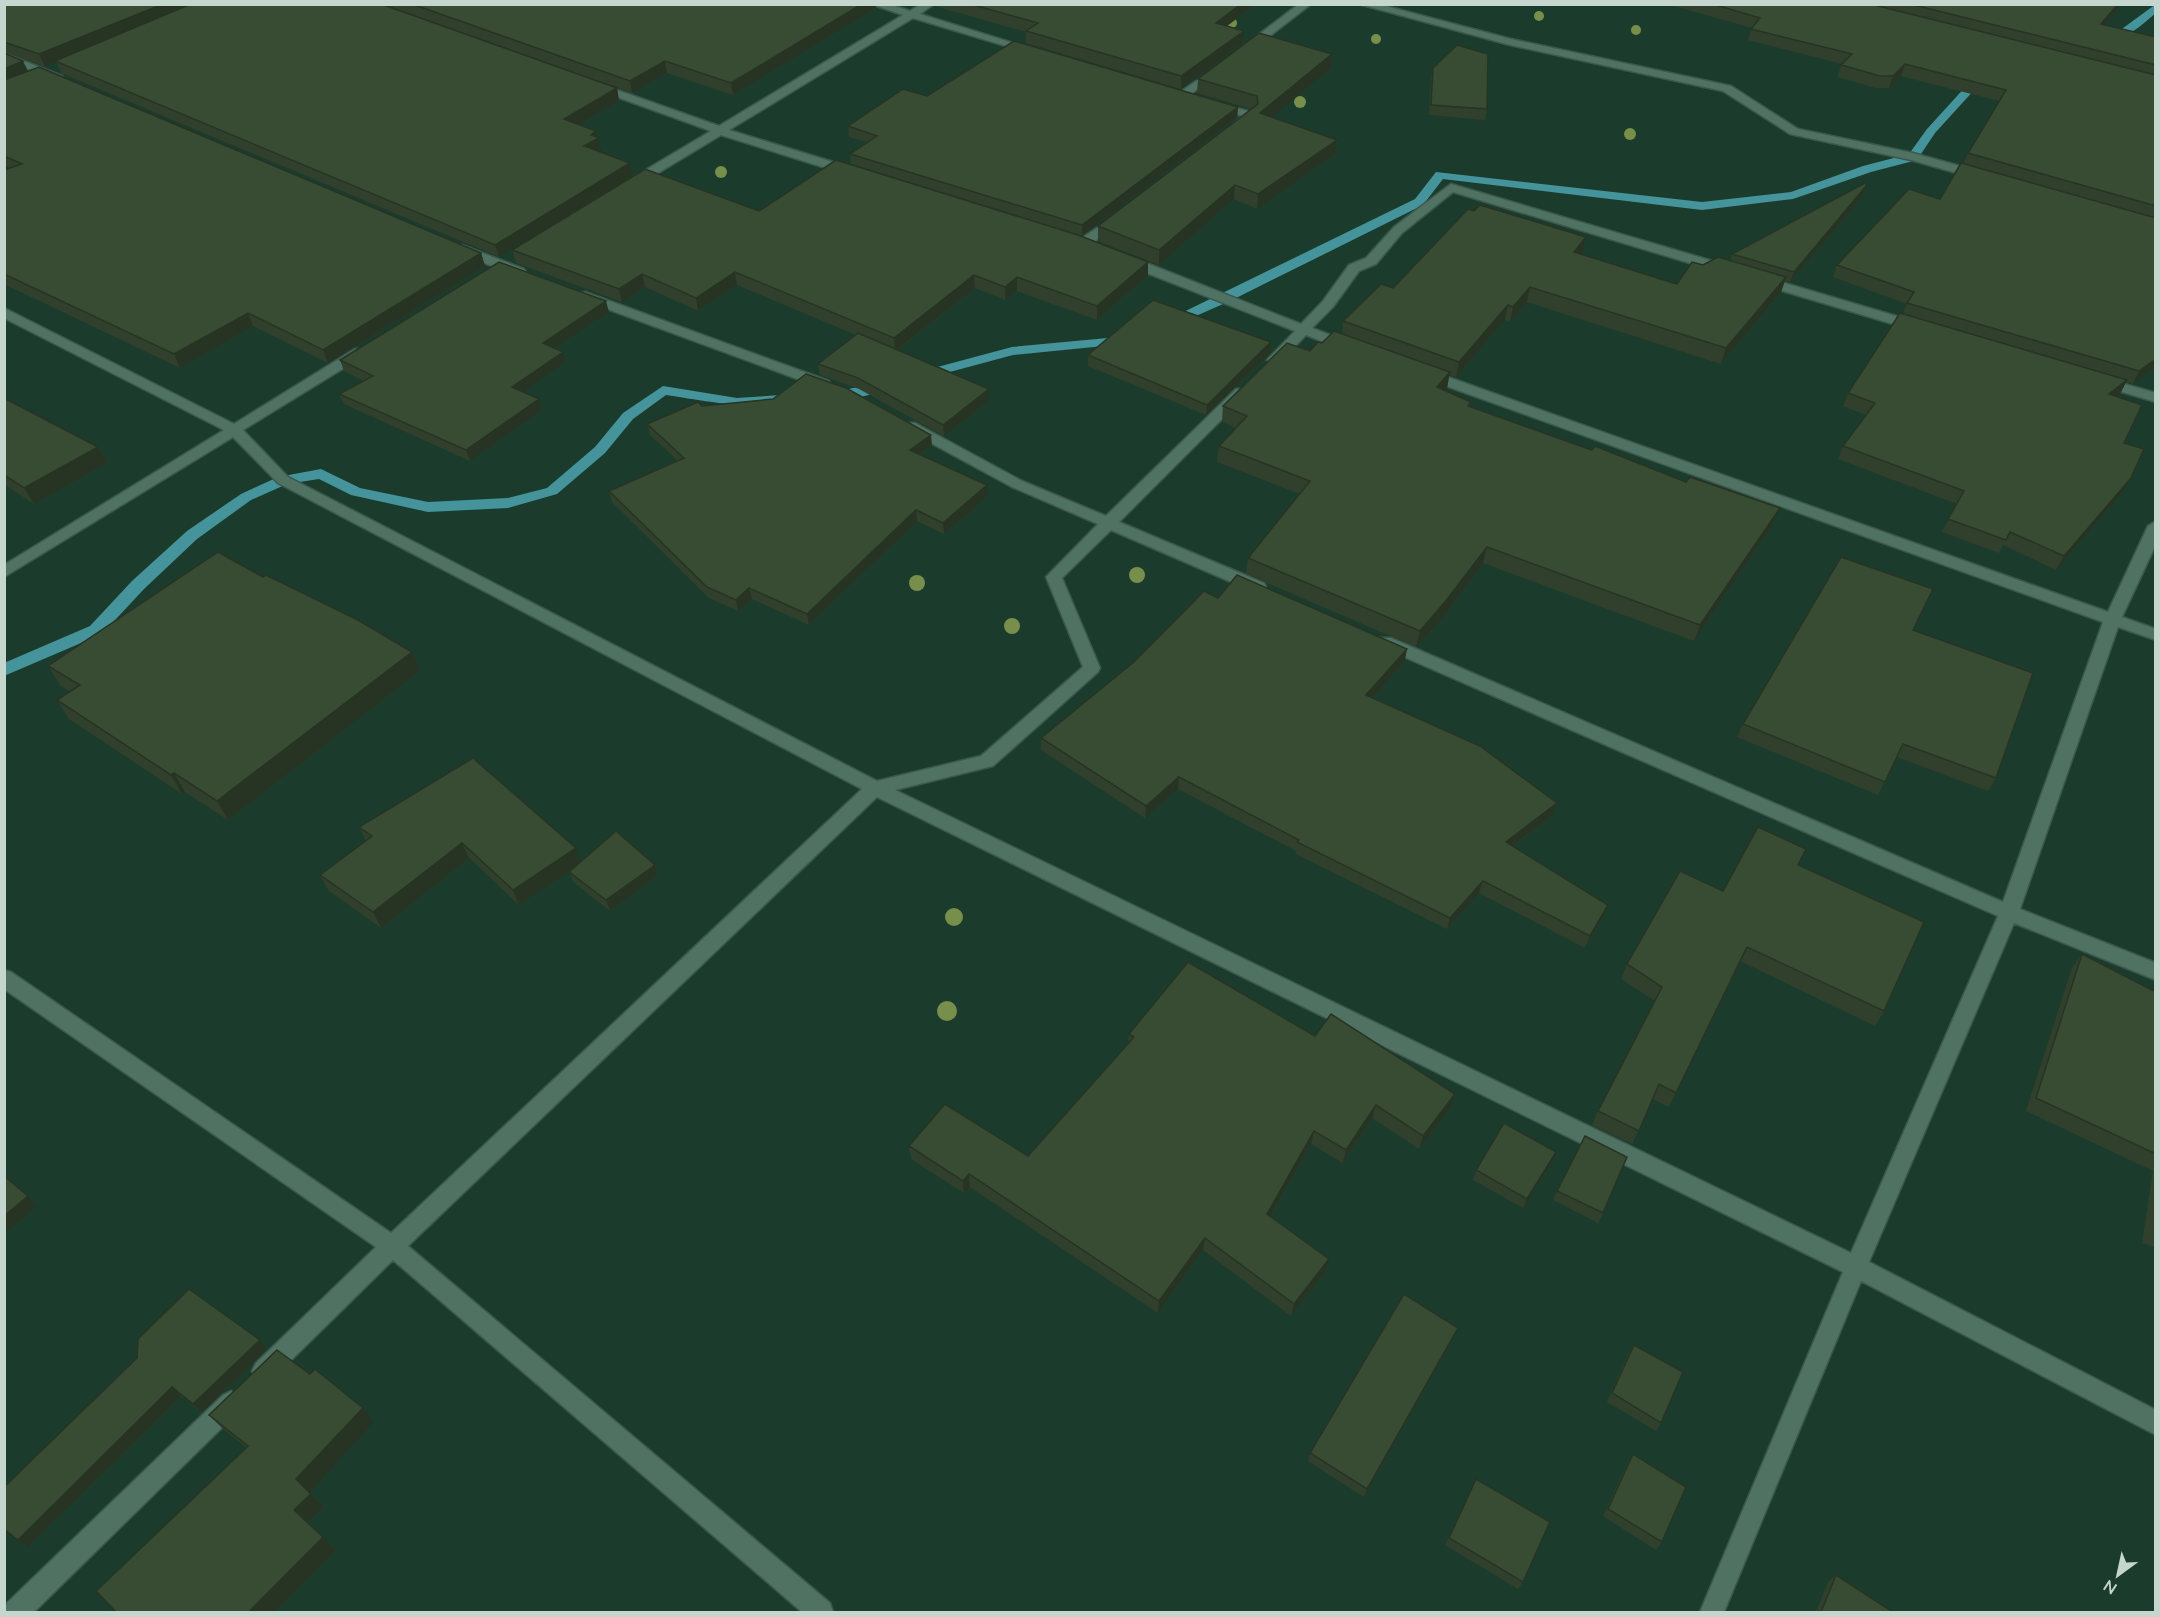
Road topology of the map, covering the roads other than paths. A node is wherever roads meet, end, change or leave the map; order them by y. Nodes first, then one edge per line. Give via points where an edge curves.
1 (876, 4) edge
2 (929, 4) edge
3 (1306, 4) edge
4 (1364, 4) edge
5 (913, 15) junction
6 (1240, 53) edge
7 (1048, 55) edge
8 (4, 56) edge
9 (1221, 67) edge
10 (50, 70) junction
11 (25, 81) edge
12 (67, 82) edge
13 (585, 82) edge
14 (719, 130) junction
15 (1223, 137) edge
16 (867, 176) edge
17 (1994, 180) edge
18 (619, 192) edge
19 (1121, 215) edge
20 (446, 242) edge
21 (1084, 244) edge
22 (519, 253) edge
23 (1117, 256) edge
24 (495, 268) junction
25 (533, 277) edge
26 (577, 293) edge
27 (4, 312) edge
28 (1304, 330) junction
29 (1928, 330) edge
30 (368, 348) edge
31 (1360, 351) edge
32 (1416, 371) edge
33 (2087, 378) edge
34 (842, 390) edge
35 (2156, 398) edge
36 (901, 421) edge
37 (235, 430) junction
38 (1108, 522) junction
39 (2156, 526) edge
40 (4, 572) edge
41 (1273, 593) edge
42 (2112, 620) junction
43 (2156, 635) edge
44 (1372, 636) edge
45 (875, 788) junction
46 (2009, 913) junction
47 (2156, 972) edge
48 (4, 978) edge
49 (392, 1246) junction
50 (1856, 1267) junction
51 (2156, 1423) edge
52 (16, 1612) edge
53 (821, 1612) edge
54 (1712, 1612) edge

1 - 5 street
2 - 5 street
3 - 6 street
4 - 17 street via 1510,42 1727,88 1794,132 1913,157
5 - 7 street
5 - 14 street
8 - 10 street
9 - 15 street via 1189,97 1251,115
10 - 11 street
10 - 12 street
13 - 14 street
14 - 16 street
14 - 18 street
19 - 21 street
20 - 24 street
22 - 24 street
23 - 28 street
24 - 25 street
26 - 34 street
27 - 37 street
28 - 29 street via 1354,268 1371,261 1398,230 1451,188
28 - 31 street
28 - 38 street
30 - 37 street
32 - 42 street
33 - 35 street
36 - 38 street via 1017,484
37 - 40 street
37 - 45 street via 283,480
38 - 41 street
38 - 45 street via 1054,578 1092,668 987,761
39 - 42 street
42 - 43 street
42 - 46 street
44 - 46 street
45 - 49 street
45 - 50 street
46 - 47 street
46 - 50 street
48 - 49 street
49 - 52 street
49 - 53 street
50 - 51 street
50 - 54 street

